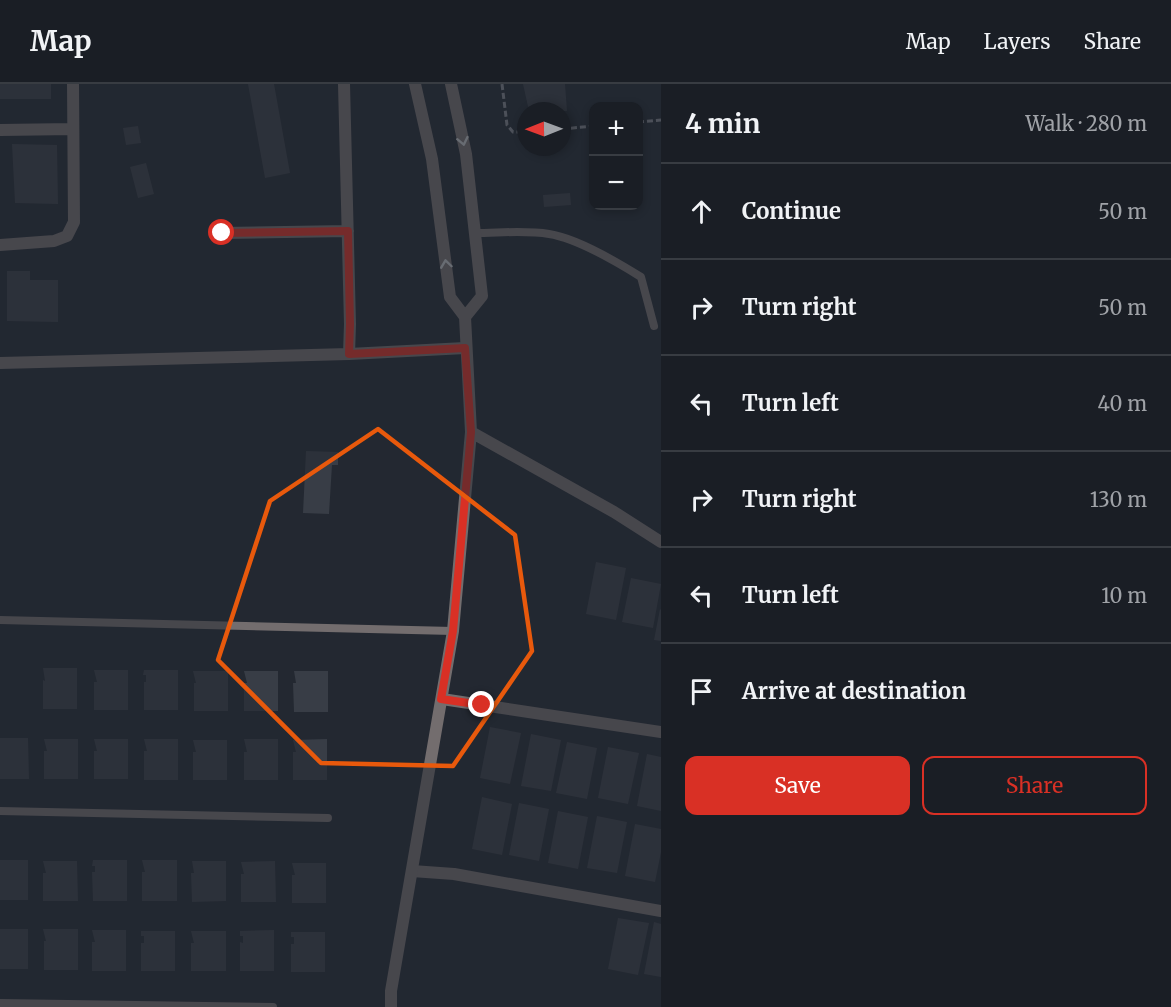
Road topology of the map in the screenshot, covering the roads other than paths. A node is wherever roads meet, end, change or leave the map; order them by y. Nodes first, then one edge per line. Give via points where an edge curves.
1 (73, 84) edge
2 (344, 84) edge
3 (415, 84) edge
4 (453, 84) edge
5 (73, 129) junction
6 (0, 130) edge
7 (348, 231) junction
8 (222, 233) dead end
9 (475, 233) junction
10 (0, 245) edge
11 (465, 317) junction
12 (654, 326) dead end
13 (465, 348) junction
14 (349, 354) junction
15 (0, 363) edge
16 (471, 432) junction
17 (661, 542) edge
18 (0, 620) edge
19 (453, 631) junction
20 (441, 699) junction
21 (661, 732) edge
22 (0, 811) edge
23 (328, 818) dead end
24 (412, 872) junction
25 (661, 911) edge
26 (0, 1003) edge
27 (273, 1007) edge
28 (391, 1007) edge

1 - 5 street
2 - 7 street
11 -> 3 street via 450,297 432,159
4 -> 9 street
5 - 6 street
5 - 10 street via 74,222 67,236 54,242
7 - 8 street
7 - 14 street
9 - 11 street via 482,296
9 - 12 lane via 550,234 622,265 641,277
11 - 13 street
13 - 14 street
13 - 16 street
14 - 15 street
16 - 17 street
16 - 19 street
18 - 19 lane
19 - 20 street
20 - 21 street
20 - 24 street
22 - 23 lane
24 - 25 street via 454,874
24 - 28 street
26 - 27 lane

